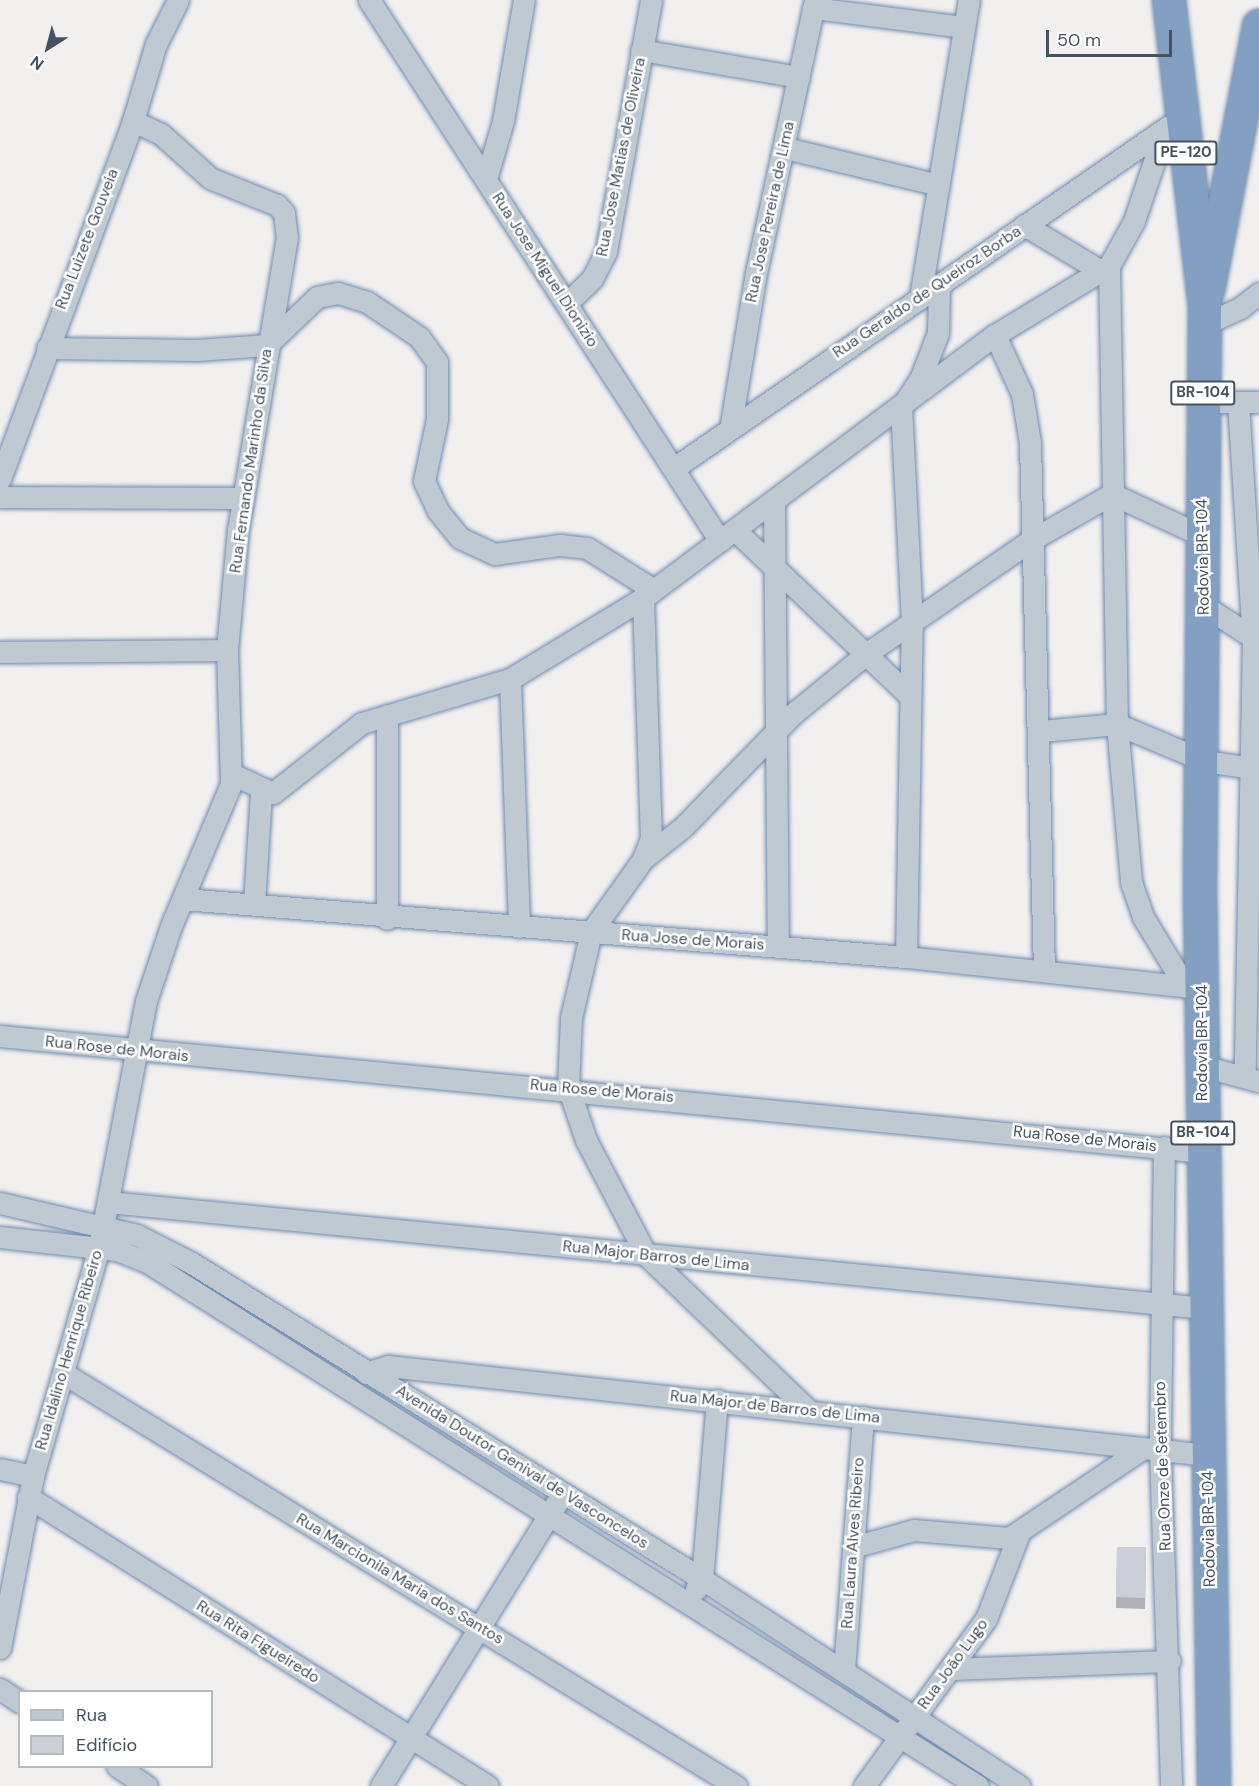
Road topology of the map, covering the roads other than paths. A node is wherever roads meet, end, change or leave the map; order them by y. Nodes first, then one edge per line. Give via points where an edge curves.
1 (178, 0) edge
2 (369, 0) edge
3 (524, 0) edge
4 (651, 0) edge
5 (969, 0) edge
6 (1169, 0) edge
7 (814, 4) edge
8 (1259, 26) edge
9 (964, 27) junction
10 (641, 50) junction
11 (799, 77) junction
12 (133, 121) junction
13 (1173, 123) junction
14 (785, 148) junction
15 (486, 179) junction
16 (939, 184) junction
17 (1024, 225) junction
18 (1105, 269) junction
19 (939, 285) junction
20 (920, 298) junction
21 (1256, 298) edge
22 (568, 302) junction
23 (1204, 315) junction
24 (995, 335) junction
25 (267, 345) junction
26 (47, 348) junction
27 (1203, 402) junction
28 (1248, 402) edge
29 (901, 408) junction
30 (731, 424) junction
31 (674, 468) junction
32 (0, 479) edge
33 (1112, 494) junction
34 (0, 497) edge
35 (242, 498) junction
36 (774, 501) junction
37 (728, 535) junction
38 (1203, 536) junction
39 (1033, 538) junction
40 (775, 569) junction
41 (649, 594) junction
42 (1204, 606) junction
43 (912, 623) junction
44 (1256, 641) edge
45 (227, 650) junction
46 (0, 652) edge
47 (866, 654) junction
48 (510, 679) junction
49 (910, 696) junction
50 (387, 715) junction
51 (1117, 724) junction
52 (777, 729) junction
53 (1041, 731) junction
54 (1205, 761) junction
55 (1253, 769) edge
56 (232, 774) junction
57 (261, 792) junction
58 (643, 859) junction
59 (183, 899) junction
60 (254, 904) junction
61 (387, 919) junction
62 (519, 927) junction
63 (591, 932) junction
64 (778, 946) junction
65 (906, 957) junction
66 (1044, 971) junction
67 (1193, 987) junction
68 (0, 1036) edge
69 (134, 1052) junction
70 (1203, 1066) junction
71 (1252, 1078) edge
72 (568, 1087) junction
73 (1164, 1147) junction
74 (1203, 1152) junction
75 (108, 1202) junction
76 (0, 1203) edge
77 (0, 1237) edge
78 (101, 1237) junction
79 (646, 1255) junction
80 (1160, 1305) junction
81 (1205, 1308) junction
82 (368, 1370) junction
83 (63, 1373) junction
84 (355, 1392) junction
85 (717, 1400) junction
86 (808, 1410) junction
87 (863, 1417) junction
88 (1151, 1450) junction
89 (1207, 1455) junction
90 (0, 1469) edge
91 (33, 1476) junction
92 (562, 1494) junction
93 (28, 1497) junction
94 (551, 1512) junction
95 (1020, 1531) junction
96 (853, 1547) junction
97 (702, 1579) junction
98 (689, 1601) junction
99 (480, 1628) junction
100 (0, 1648) edge
101 (1170, 1661) junction
102 (950, 1669) junction
103 (844, 1670) junction
104 (0, 1689) edge
105 (18, 1701) edge
106 (915, 1716) junction
107 (901, 1735) junction
108 (412, 1738) junction
109 (119, 1768) edge
110 (1221, 1782) edge
111 (147, 1786) edge
112 (381, 1786) edge
113 (488, 1786) edge
114 (736, 1786) edge
115 (864, 1786) edge
116 (978, 1786) edge
117 (1020, 1786) edge
118 (1171, 1786) edge

1 - 12 street, Rua Luizete Gouveia via 156,44
2 - 15 street, Rua Jose Miguel Dionizio
3 - 15 street via 503,121
4 - 10 street, Rua Jose Matias de Oliveira
5 - 9 street
6 - 13 highway, PE-120
7 - 9 street
7 - 11 street, Rua Jose Pereira de Lima
8 - 23 highway, BR-104
9 - 16 street
10 - 11 street
10 - 22 street, Rua Jose Matias de Oliveira via 606,251 592,279
11 - 14 street, Rua Jose Pereira de Lima
12 - 25 street, Rua Fernando Marinho da Silva via 161,134 210,178 266,199 284,213 287,238
12 - 26 street, Rua Luizete Gouveia
13 - 17 street, Rua Geraldo de Queiroz Borba
13 - 18 street via 1134,221
13 - 23 highway, PE-120
14 - 16 street
14 - 30 street, Rua Jose Pereira de Lima via 756,273
15 - 22 street, Rua Jose Miguel Dionizio
16 - 20 street
17 - 18 street
17 - 19 street, Rua Geraldo de Queiroz Borba
18 - 24 street
18 - 33 street
19 - 20 street, Rua Geraldo de Queiroz Borba
19 - 29 street via 938,333 921,377
20 - 30 street, Rua Geraldo de Queiroz Borba
21 - 23 street
22 - 31 street, Rua Jose Miguel Dionizio
23 - 27 highway, BR-104
24 - 29 street
24 - 39 street via 1028,412
25 - 26 street via 197,350
25 - 35 street, Rua Fernando Marinho da Silva
25 - 41 street via 322,295 344,294 385,312 419,337 437,362 437,419 424,481 438,511 460,538 494,554 560,544 587,548
26 - 32 street, Rua Luizete Gouveia
27 - 28 street
27 - 38 highway, Rodovia BR-104 / BR-104
28 - 44 street
29 - 36 street
29 - 43 street
30 - 31 street, Rua Geraldo de Queiroz Borba
31 - 37 street, Rua Jose Miguel Dionizio
33 - 38 street
33 - 39 street
33 - 51 street
34 - 35 street
35 - 45 street, Rua Fernando Marinho da Silva
36 - 37 street
36 - 40 street
37 - 40 street, Rua Jose Miguel Dionizio
37 - 41 street
38 - 42 highway, Rodovia BR-104 / BR-104
39 - 43 street
39 - 53 street
40 - 47 street, Rua Jose Miguel Dionizio
40 - 52 street
41 - 48 street
41 - 58 street via 653,812
42 - 44 street
42 - 54 highway, Rodovia BR-104 / BR-104
43 - 47 street
43 - 49 street
44 - 55 street
45 - 46 street
45 - 56 street, Rua Fernando Marinho da Silva
47 - 49 street, Rua Jose Miguel Dionizio
47 - 52 street
48 - 50 street
48 - 62 street
49 - 65 street
50 - 57 street via 351,730 278,791
50 - 61 street
51 - 53 street
51 - 54 street
51 - 67 street via 1131,882 1143,917
52 - 58 street via 683,827
52 - 64 street
53 - 66 street
54 - 55 street
54 - 67 highway, Rodovia BR-104 / BR-104
55 - 71 street
56 - 57 street
56 - 59 street, Rua Fernando Marinho da Silva via 224,811
57 - 60 street
58 - 63 street
59 - 60 street, Rua Jose de Morais
59 - 69 street, Rua Fernando Marinho da Silva via 158,960
60 - 61 street, Rua Jose de Morais
61 - 62 street, Rua Jose de Morais
62 - 63 street, Rua Jose de Morais
63 - 64 street, Rua Jose de Morais
63 - 72 street via 569,1026
64 - 65 street, Rua Jose de Morais
65 - 66 street, Rua Jose de Morais
66 - 67 street, Rua Jose de Morais
67 - 70 highway, Rodovia BR-104 / BR-104
68 - 69 street, Rua Rose de Morais
69 - 72 street, Rua Rose de Morais
69 - 75 street, Rua Idalino Henrique Ribeiro
70 - 71 street
70 - 74 highway, Rodovia BR-104 / BR-104
72 - 73 street, Rua Rose de Morais
72 - 79 street via 586,1140
73 - 74 street, Rua Rose de Morais
73 - 80 street, Rua Onze de Setembro
74 - 81 highway, Rodovia BR-104 / BR-104
75 - 78 street, Rua Idalino Henrique Ribeiro
75 - 79 street, Rua Major Barros de Lima
76 - 78 street, Avenida Doutor Genival de Vasconcelos
77 - 78 street, Avenida Doutor Genival de Vasconcelos
78 - 82 street, Avenida Doutor Genival de Vasconcelos via 165,1248
78 - 83 street, Rua Idalino Henrique Ribeiro
78 - 84 street, Avenida Doutor Genival de Vasconcelos
79 - 80 street, Rua Major Barros de Lima
79 - 86 street
80 - 81 street, Rua Major Barros de Lima
80 - 88 street, Rua Onze de Setembro
81 - 89 highway, Rodovia BR-104 / BR-104
82 - 84 street
82 - 85 street, Rua Major de Barros de Lima via 388,1366
82 - 92 street, Avenida Doutor Genival de Vasconcelos
83 - 91 street, Rua Idalino Henrique Ribeiro
83 - 99 street, Rua Marcionila Maria dos Santos
84 - 94 street, Avenida Doutor Genival de Vasconcelos
85 - 86 street, Rua Major de Barros de Lima
85 - 97 street
86 - 87 street, Rua Major de Barros de Lima
87 - 88 street, Rua Major de Barros de Lima
87 - 96 street, Rua Laura Alves Ribeiro
88 - 89 street, Rua Major de Barros de Lima
88 - 95 street
88 - 101 street, Rua Onze de Setembro
89 - 110 highway, Rodovia BR-104 / BR-104
90 - 91 street
91 - 93 street, Rua Idalino Henrique Ribeiro
92 - 94 street
92 - 97 street, Avenida Doutor Genival de Vasconcelos
93 - 100 street, Rua Idalino Henrique Ribeiro
93 - 108 street, Rua Rita Figueiredo
94 - 98 street, Avenida Doutor Genival de Vasconcelos
94 - 99 street
95 - 96 street via 1003,1539 914,1530
95 - 102 street, Rua João Lugo via 994,1605
96 - 103 street, Rua Laura Alves Ribeiro
97 - 98 street
97 - 103 street, Avenida Doutor Genival de Vasconcelos
98 - 107 street, Avenida Doutor Genival de Vasconcelos
99 - 108 street
99 - 114 street, Rua Marcionila Maria dos Santos
101 - 102 street
101 - 118 street, Rua Onze de Setembro
102 - 106 street, Rua João Lugo
103 - 106 street, Avenida Doutor Genival de Vasconcelos
104 - 105 street
106 - 107 street, Rua João Lugo
106 - 117 street, Avenida Doutor Genival de Vasconcelos
107 - 115 street, Rua João Lugo
107 - 116 street, Avenida Doutor Genival de Vasconcelos
108 - 112 street
108 - 113 street, Rua Rita Figueiredo
109 - 111 street

